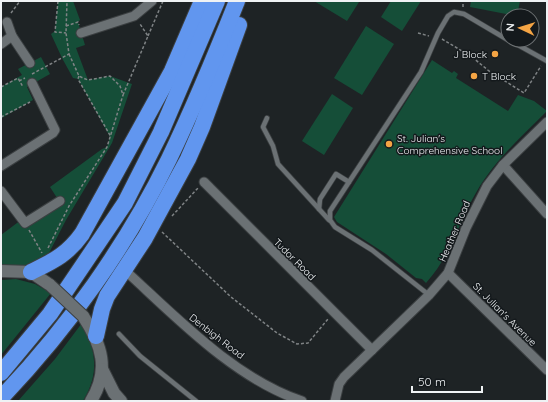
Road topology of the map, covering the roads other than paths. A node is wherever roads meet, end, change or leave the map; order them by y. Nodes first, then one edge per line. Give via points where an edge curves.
1 (152, 1) edge
2 (202, 1) edge
3 (217, 1) edge
4 (237, 1) edge
5 (248, 1) edge
6 (6, 22) road end
7 (81, 33) dead end
8 (500, 35) edge
9 (12, 36) junction
10 (1, 44) edge
11 (524, 48) edge
12 (547, 60) edge
13 (30, 63) dead end
14 (32, 83) dead end
15 (267, 118) dead end
16 (547, 122) edge
17 (502, 165) junction
18 (1, 166) edge
19 (204, 182) road end
20 (350, 182) junction
21 (1, 191) edge
22 (60, 201) dead end
23 (319, 209) junction
24 (547, 214) edge
25 (332, 223) junction
26 (1, 272) edge
27 (31, 272) junction
28 (448, 273) junction
29 (129, 274) dead end
30 (429, 295) junction
31 (119, 334) dead end
32 (96, 336) junction
33 (372, 350) junction
34 (102, 369) junction
35 (547, 370) edge
36 (1, 373) edge
37 (1, 398) edge
38 (91, 401) edge
39 (121, 401) edge
40 (196, 401) edge
41 (302, 401) edge
42 (335, 401) edge

1 - 7 street via 134,16
2 - 27 highway via 172,71 82,234 72,248 60,258 46,260
3 - 36 highway via 161,132 125,203 50,314
4 - 37 highway via 193,109 141,211 60,330
5 - 32 highway via 188,159 145,238 107,296
6 - 9 street
8 - 20 lane via 464,14 450,14 438,33 421,72
9 - 10 street
9 - 13 street
11 - 12 lane
14 - 18 street via 55,130
15 - 23 lane via 263,127 273,146 276,162
16 - 17 street, Heather Road
17 - 24 street
17 - 28 street, Heather Road via 478,204
19 - 33 street, Tudor Road
20 - 23 lane via 336,174 320,199
20 - 25 lane via 330,211
21 - 22 street via 25,223
23 - 25 lane
25 - 30 lane via 372,250
26 - 27 main road
27 - 32 main road, bridge via 50,285 83,316
28 - 30 street, Heather Road
28 - 35 street, St. Julian's Avenue
29 - 41 street, Denbigh Road via 222,356 260,382
30 - 33 street, Heather Road
31 - 40 lane via 140,356
32 - 34 main road
33 - 42 street, Heather Road via 339,384
34 - 38 main road
34 - 39 main road

